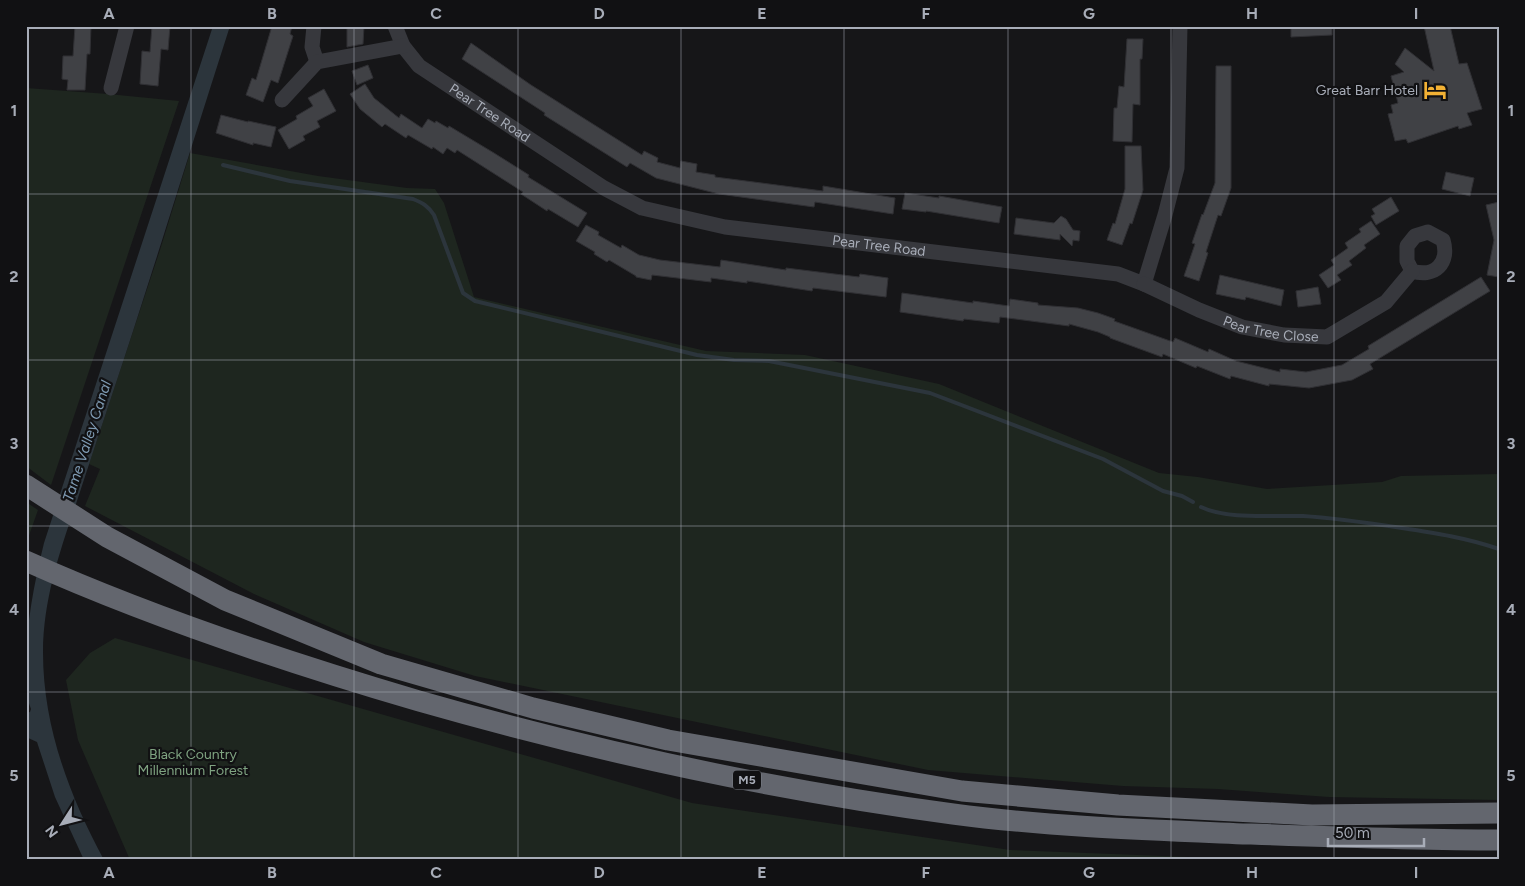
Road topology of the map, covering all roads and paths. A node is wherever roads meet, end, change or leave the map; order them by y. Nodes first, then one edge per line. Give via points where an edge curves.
1 (127, 26) edge
2 (314, 26) edge
3 (395, 26) edge
4 (1180, 26) edge
5 (403, 46) junction
6 (317, 62) junction
7 (111, 88) dead end
8 (282, 100) dead end
9 (1412, 271) dead end
10 (1144, 284) junction
11 (29, 487) edge
12 (26, 561) edge
13 (1499, 813) edge
14 (1499, 840) edge

1 - 7 street
2 - 6 street via 312,47
3 - 5 street, Pear Tree Road
4 - 10 street via 1176,168
5 - 6 street
5 - 10 street, Pear Tree Road via 419,66 604,188 642,208 725,227 1118,274
6 - 8 street
9 - 10 street, Pear Tree Close via 1386,302 1327,337 1284,336 1242,326
11 - 13 highway, M5 via 107,537 225,600 381,664 533,708 668,740 962,791 1118,805 1312,815
12 - 14 highway, M5 via 211,635 357,683 486,720 792,790 956,814 1117,829

